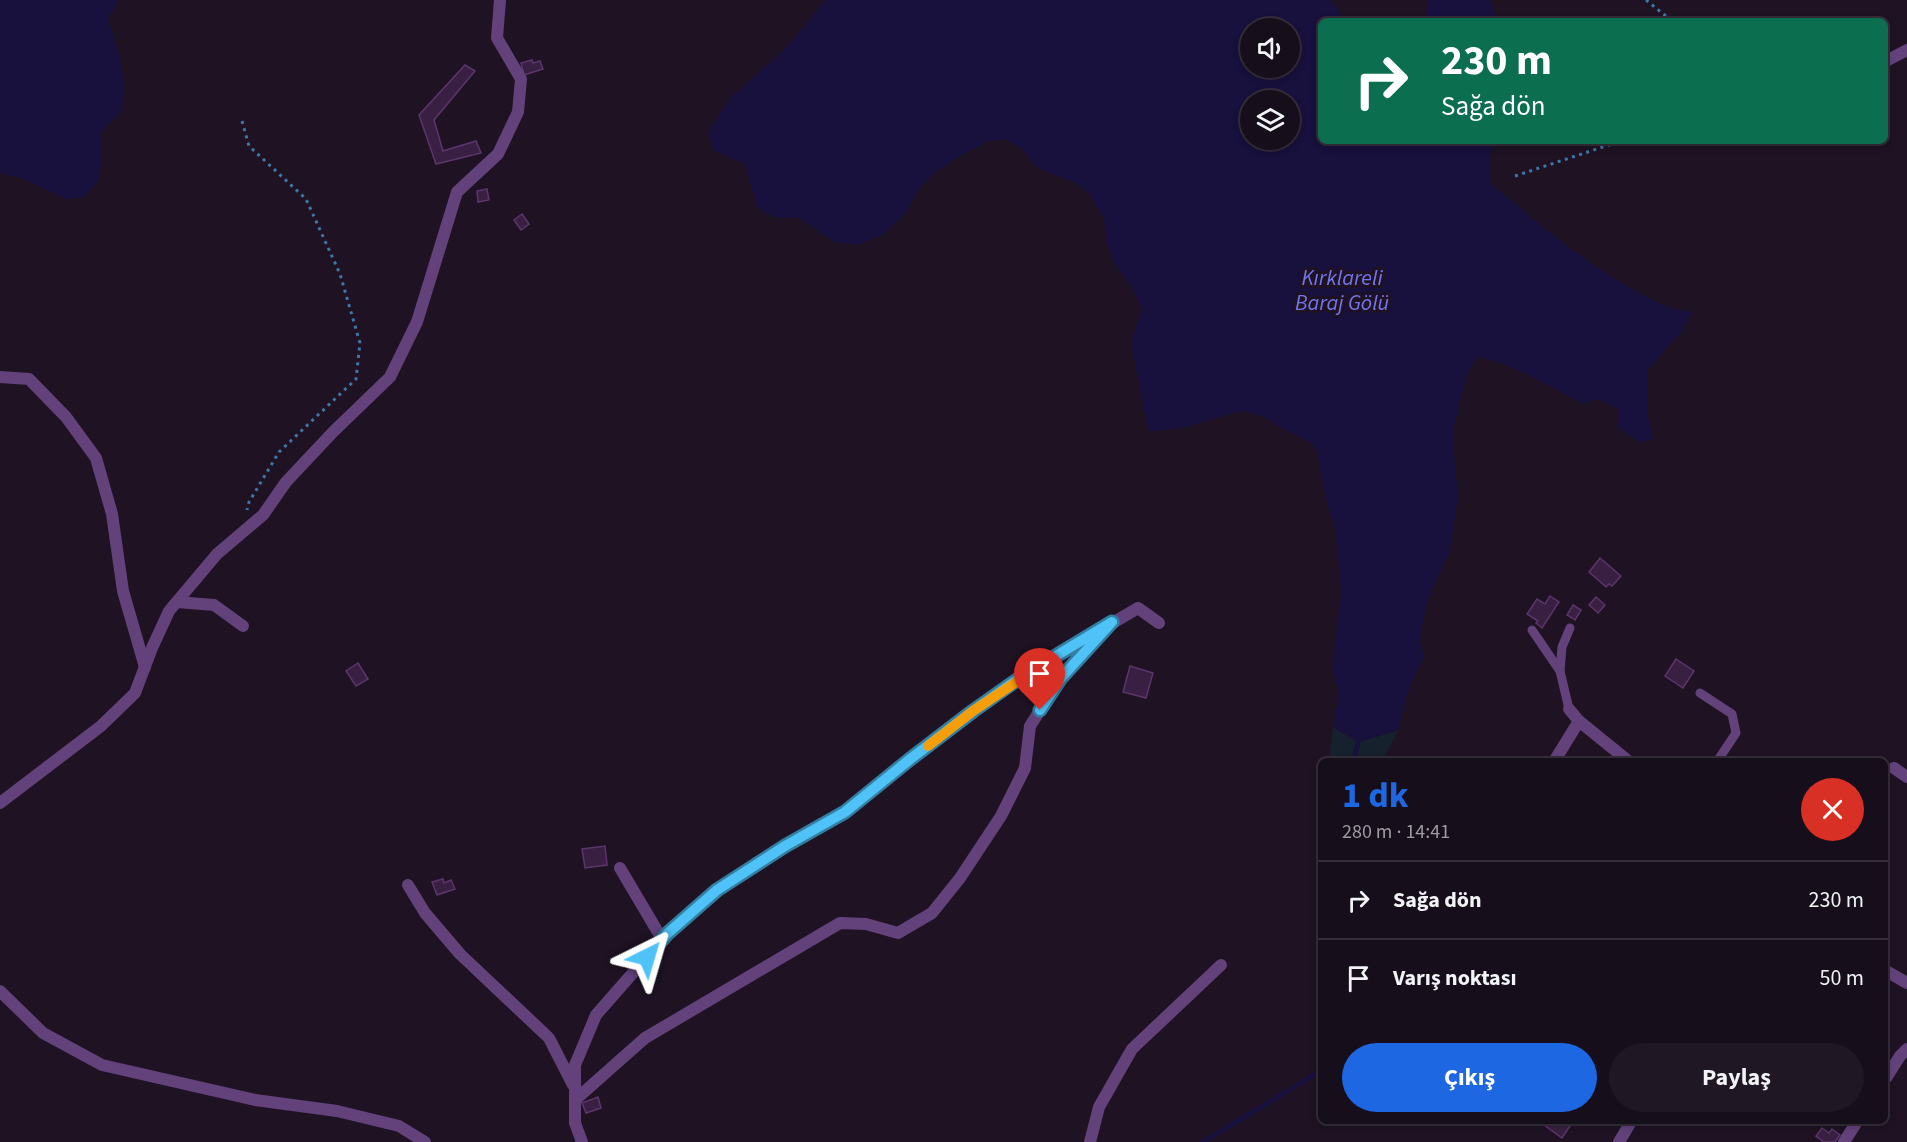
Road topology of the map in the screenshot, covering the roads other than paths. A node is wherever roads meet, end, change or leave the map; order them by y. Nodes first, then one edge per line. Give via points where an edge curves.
1 (500, 0) edge
2 (1907, 50) edge
3 (1888, 60) edge
4 (0, 377) edge
5 (177, 602) junction
6 (1112, 622) junction
7 (1159, 623) dead end
8 (243, 626) dead end
9 (1570, 628) dead end
10 (1532, 630) dead end
11 (145, 667) junction
12 (1560, 672) junction
13 (1700, 693) dead end
14 (1569, 709) joint
15 (1580, 721) junction
16 (1556, 758) edge
17 (1625, 758) edge
18 (1719, 758) edge
19 (1894, 768) dead end
20 (1907, 777) edge
21 (0, 803) edge
22 (620, 868) dead end
23 (408, 885) dead end
24 (662, 939) junction
25 (1221, 965) dead end
26 (1888, 972) edge
27 (1907, 983) edge
28 (0, 991) edge
29 (1907, 1049) edge
30 (1888, 1075) edge
31 (575, 1095) junction
32 (1630, 1124) edge
33 (1855, 1124) edge
34 (425, 1142) edge
35 (582, 1142) edge
36 (1090, 1142) edge
37 (1619, 1142) edge
38 (1844, 1142) edge

1 - 5 street via 497,39 521,79 518,112 498,154 457,192 417,322 390,376 286,482 263,515 218,554
2 - 3 street
4 - 11 street via 29,379 66,417 96,458 112,514 123,591
5 - 8 street via 214,605
5 - 11 street via 169,611
6 - 7 street via 1138,608
6 - 24 street via 973,711 845,812 717,890
6 - 31 street via 1061,678 1030,726 1025,768 1001,816 932,913 898,933 866,924 840,923 645,1038
9 - 12 lane via 1562,646
10 - 12 lane
11 - 21 street via 135,693 101,726
12 - 14 lane
13 - 18 lane via 1732,714 1736,733
14 - 15 street
15 - 16 street
15 - 17 street
19 - 20 street
22 - 24 street
23 - 31 street via 425,913 460,954 549,1038
24 - 31 street via 596,1015 575,1065
25 - 36 street via 1132,1048 1099,1107
26 - 27 street
28 - 34 street via 43,1033 102,1065 255,1100 337,1111 399,1126
29 - 30 street
31 - 35 street via 575,1123
32 - 37 street
33 - 38 street

